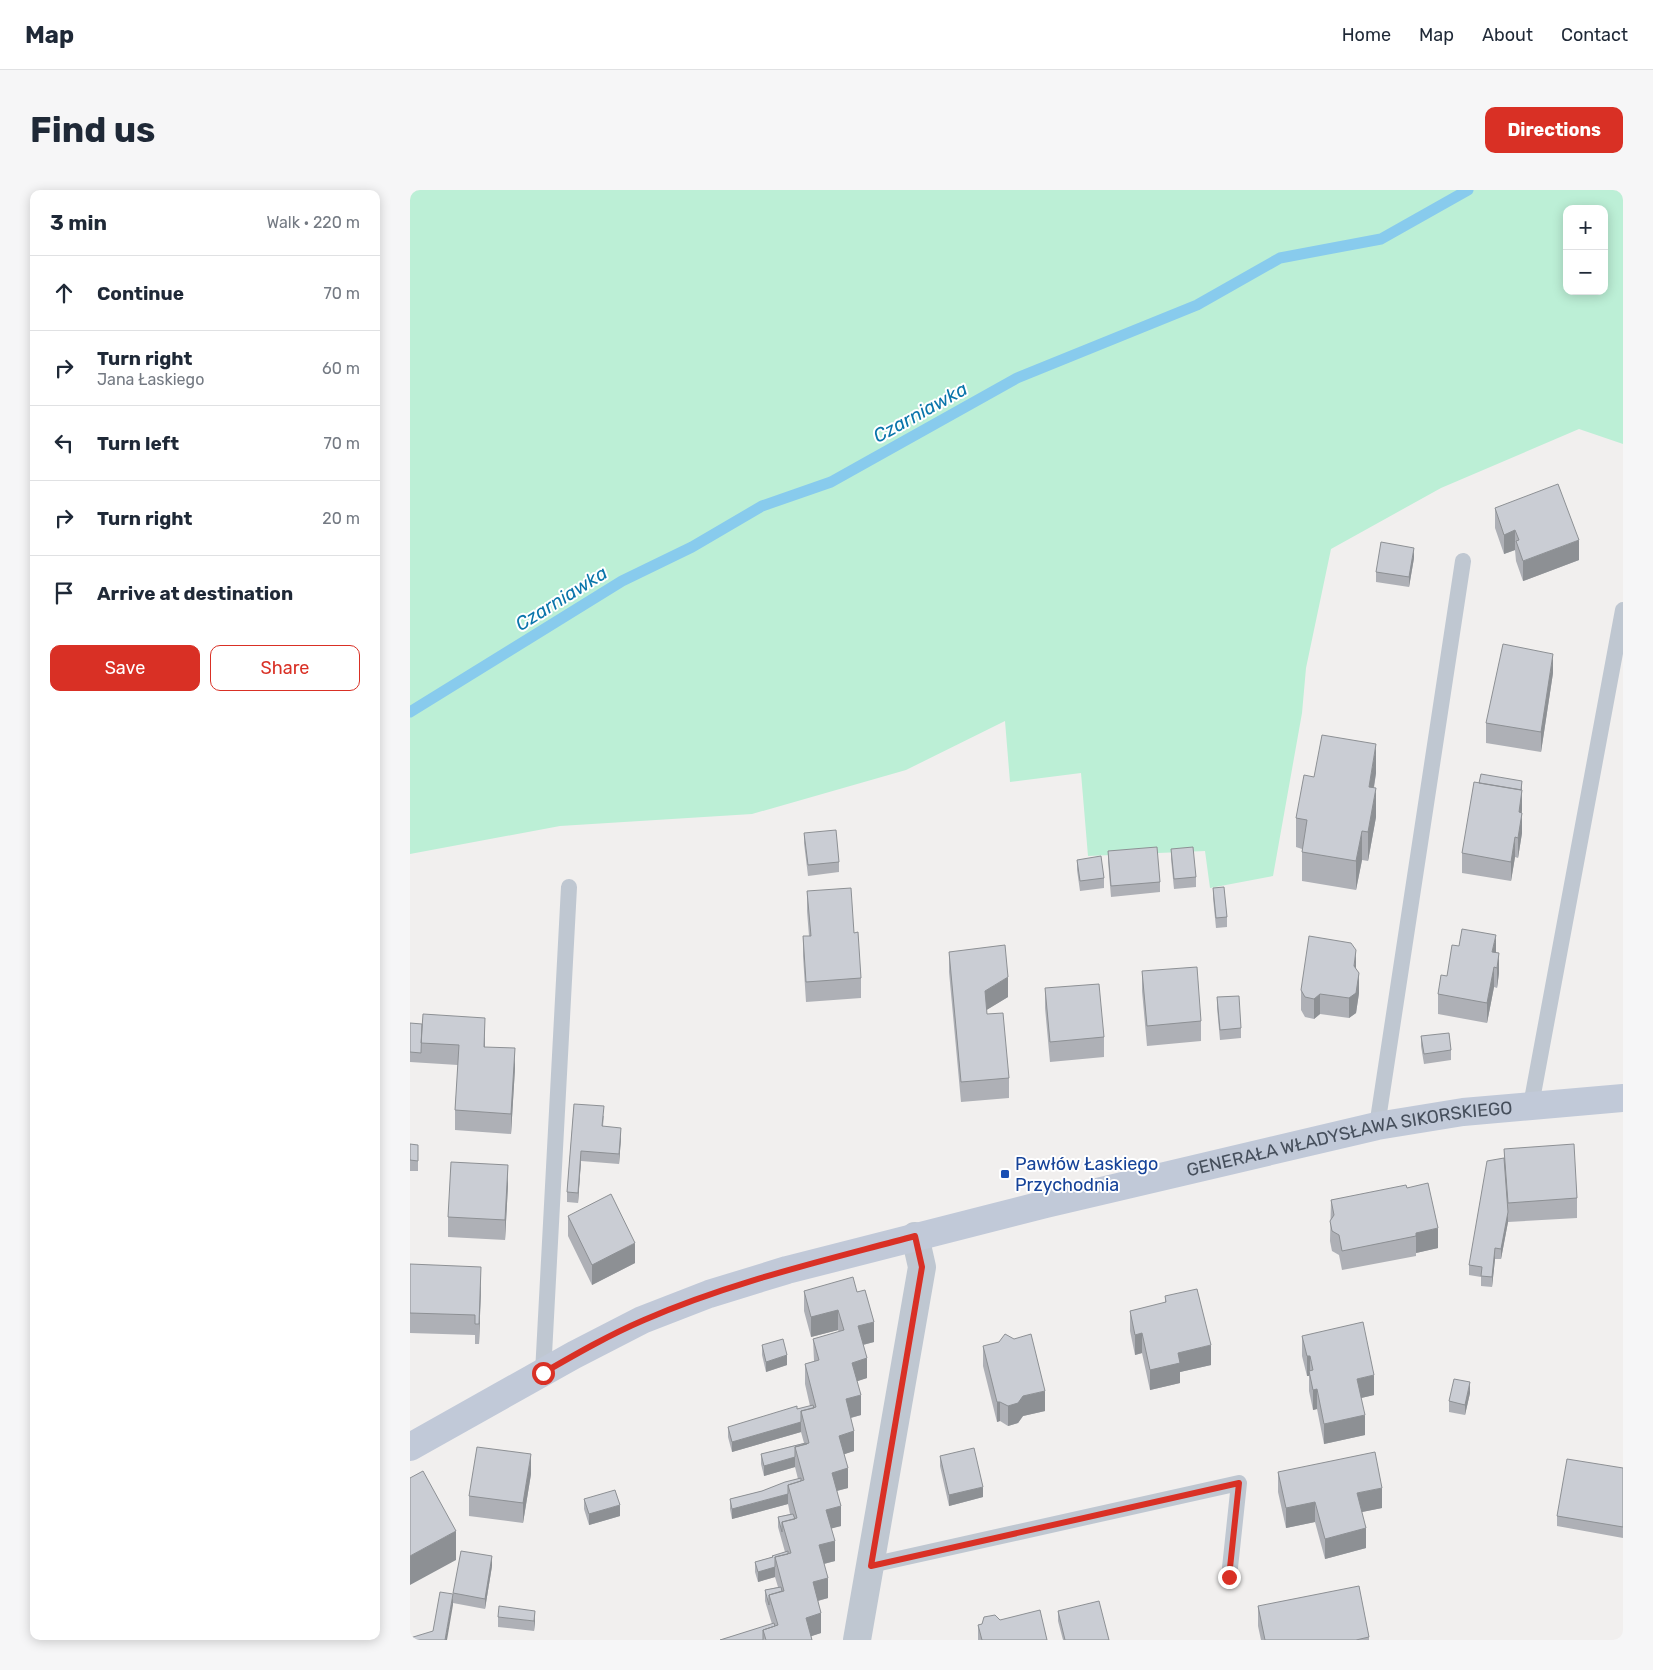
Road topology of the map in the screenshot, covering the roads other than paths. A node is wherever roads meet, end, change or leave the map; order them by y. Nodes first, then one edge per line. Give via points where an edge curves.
1 (1463, 561) dead end
2 (1623, 610) edge
3 (570, 887) dead end
4 (1623, 1098) edge
5 (1531, 1105) junction
6 (1377, 1126) junction
7 (915, 1236) junction
8 (543, 1373) junction
9 (410, 1447) edge
10 (871, 1566) junction
11 (1229, 1577) dead end
12 (857, 1640) edge

1 - 6 lane
2 - 5 lane
3 - 8 lane
4 - 5 street, GENERAŁA WŁADYSŁAWA SIKORSKIEGO
5 - 6 street, GENERAŁA WŁADYSŁAWA SIKORSKIEGO
6 - 7 street, GENERAŁA WŁADYSŁAWA SIKORSKIEGO
7 - 8 street, GENERAŁA WŁADYSŁAWA SIKORSKIEGO via 709,1294 642,1320
7 - 10 street via 922,1267
8 - 9 street, GENERAŁA WŁADYSŁAWA SIKORSKIEGO
10 - 11 lane via 1239,1483
10 - 12 street

